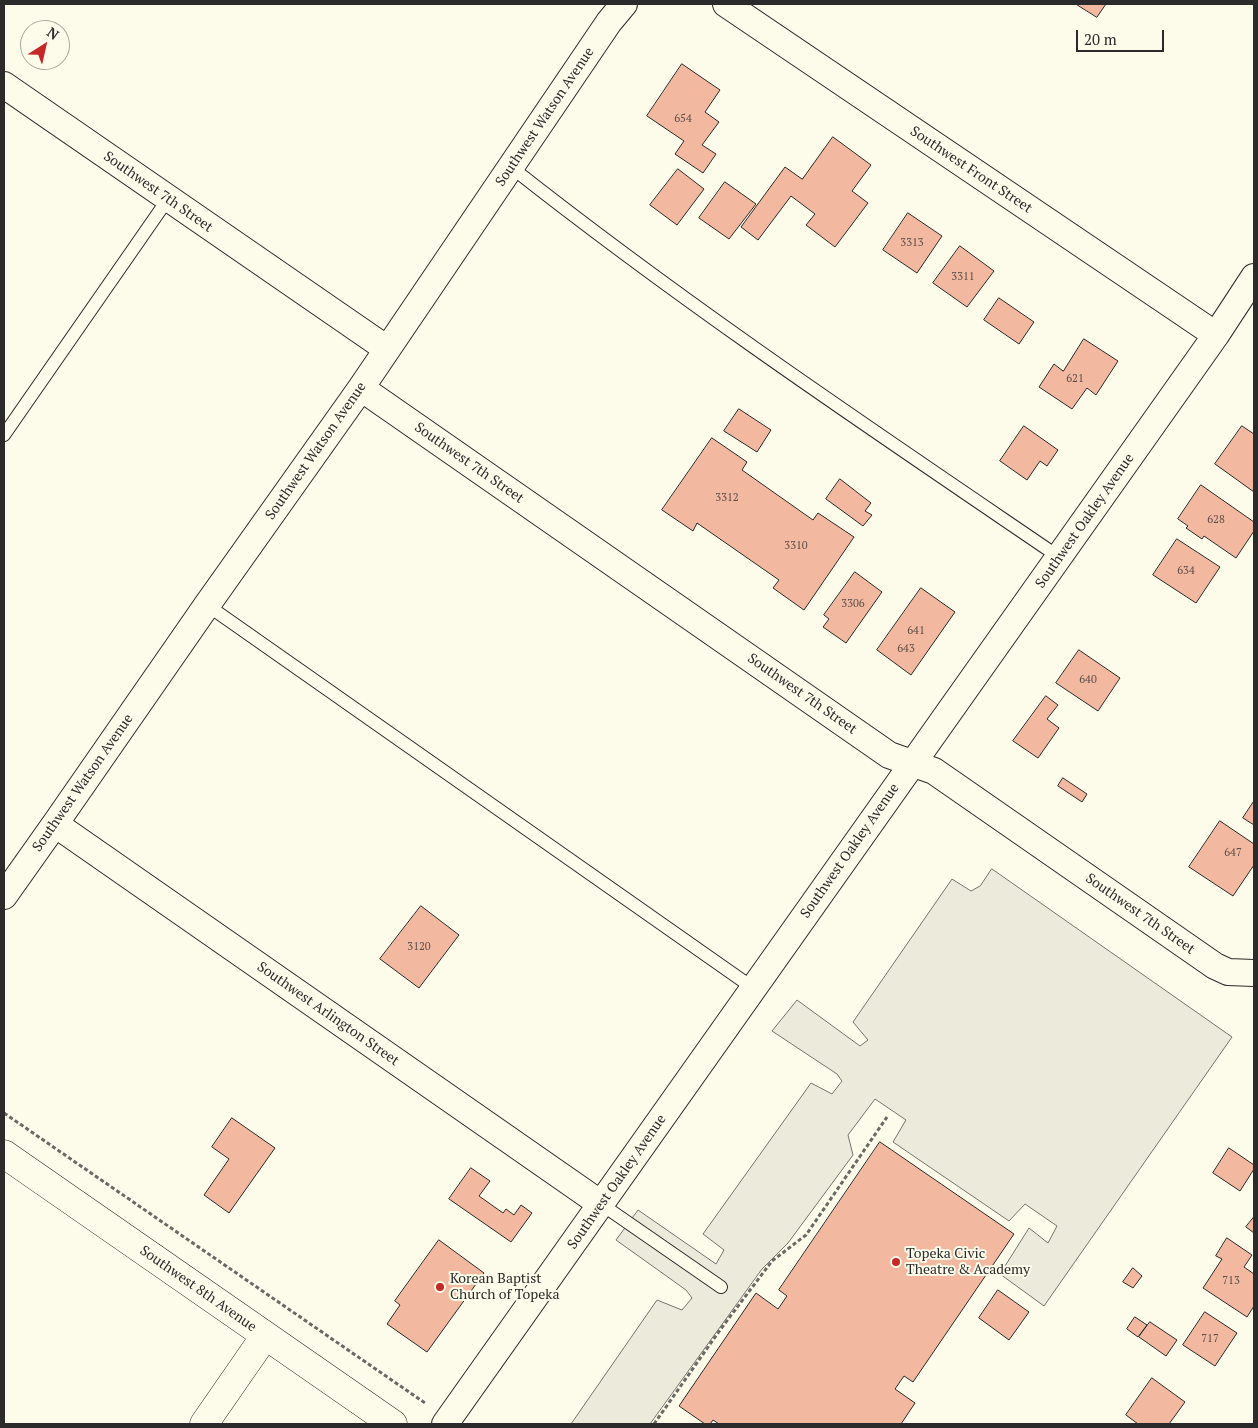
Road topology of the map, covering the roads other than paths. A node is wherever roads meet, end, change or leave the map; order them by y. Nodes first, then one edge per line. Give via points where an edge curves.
1 (624, 4) edge
2 (726, 4) edge
3 (4, 86) edge
4 (511, 167) junction
5 (168, 199) junction
6 (1254, 277) edge
7 (1216, 336) junction
8 (387, 349) junction
9 (361, 388) junction
10 (4, 435) edge
11 (1059, 557) junction
12 (207, 605) junction
13 (913, 763) junction
14 (55, 824) junction
15 (4, 896) edge
16 (1254, 973) edge
17 (753, 988) junction
18 (4, 1154) edge
19 (602, 1204) junction
20 (721, 1287) dead end
21 (265, 1336) junction
22 (204, 1424) edge
23 (393, 1424) edge
24 (445, 1424) edge

1 - 4 street, Southwest Watson Avenue
2 - 7 street, Southwest Front Street
3 - 5 street, Southwest 7th Street
4 - 8 street, Southwest Watson Avenue
4 - 11 lane via 766,357
5 - 8 street, Southwest 7th Street
5 - 10 lane
6 - 7 street, Southwest Oakley Avenue
7 - 11 street, Southwest Oakley Avenue
8 - 9 street, Southwest Watson Avenue
9 - 12 street, Southwest Watson Avenue
9 - 13 street, Southwest 7th Street via 889,755
11 - 13 street, Southwest Oakley Avenue
12 - 14 street, Southwest Watson Avenue
12 - 17 lane
13 - 16 street, Southwest 7th Street via 934,771 1215,966 1228,972
13 - 17 street, Southwest Oakley Avenue
14 - 15 street, Southwest Watson Avenue
14 - 19 street, Southwest Arlington Street
17 - 19 street, Southwest Oakley Avenue
18 - 21 street, Southwest 8th Avenue
19 - 20 lane
19 - 24 street, Southwest Oakley Avenue
21 - 22 street
21 - 23 street, Southwest 8th Avenue

